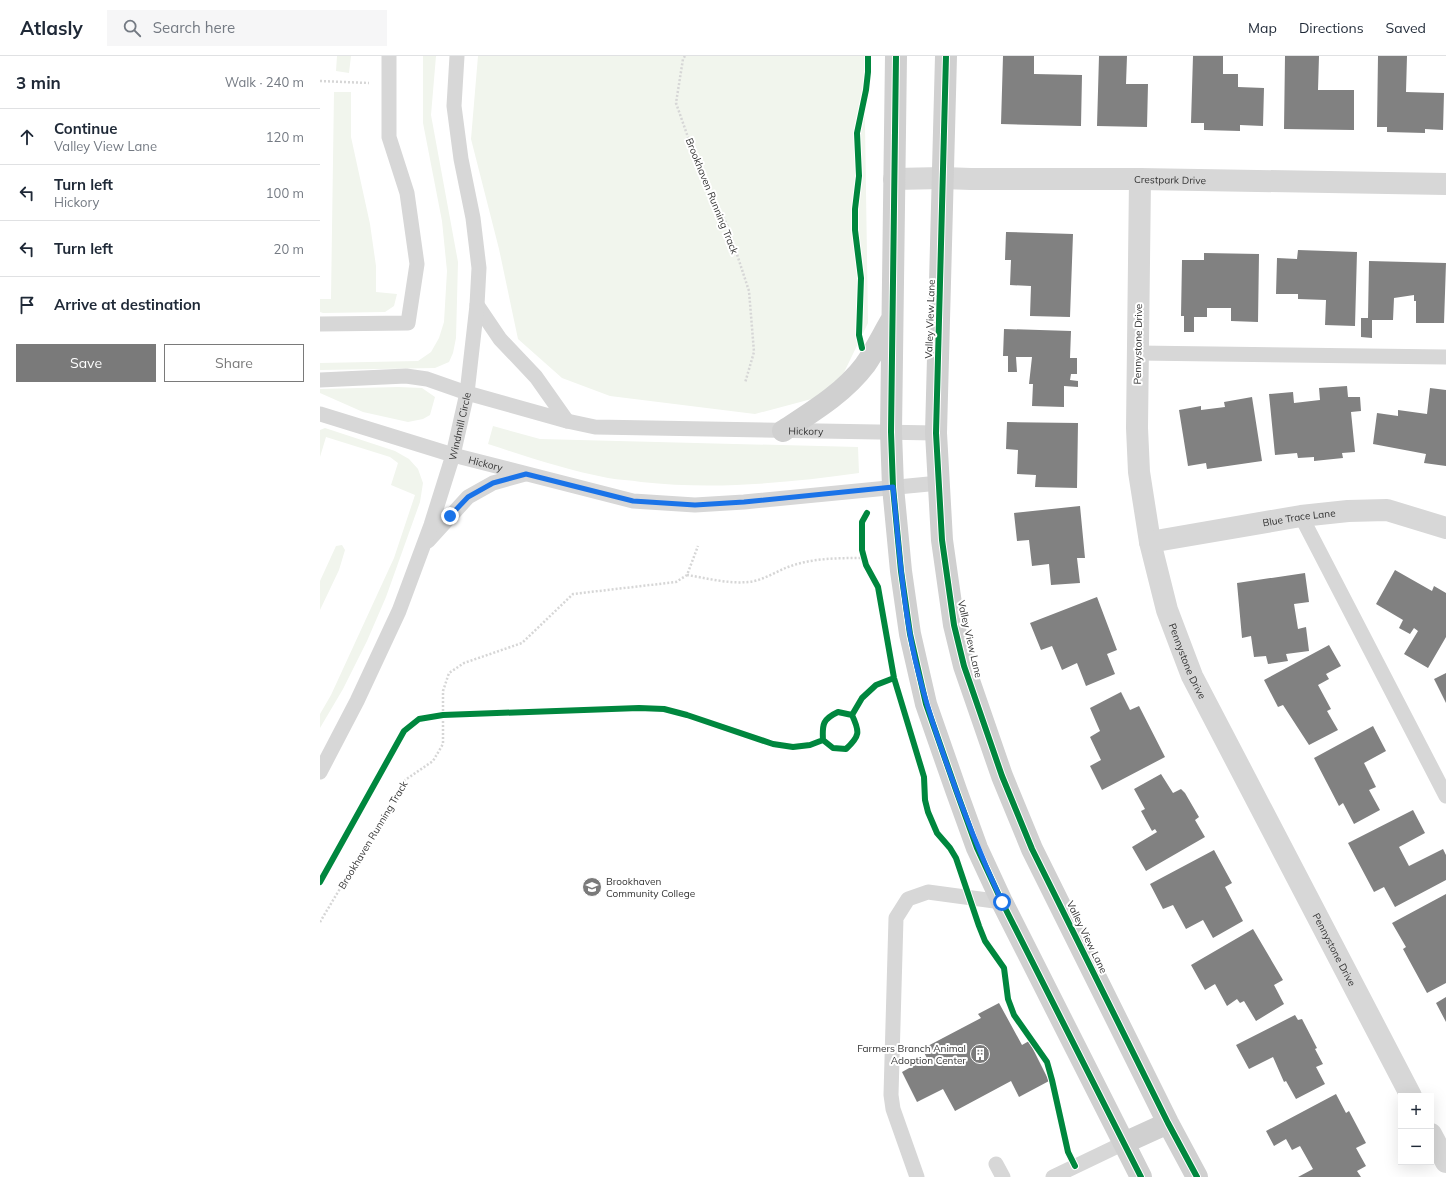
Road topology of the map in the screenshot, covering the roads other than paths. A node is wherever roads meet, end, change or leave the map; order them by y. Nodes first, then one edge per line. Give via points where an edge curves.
1 (389, 56) edge
2 (457, 56) edge
3 (896, 56) edge
4 (946, 56) edge
5 (943, 178) junction
6 (894, 179) junction
7 (1140, 179) junction
8 (1446, 184) edge
9 (477, 305) junction
10 (892, 318) junction
11 (320, 324) edge
12 (1138, 353) junction
13 (1446, 356) edge
14 (320, 380) edge
15 (467, 393) junction
16 (320, 414) edge
17 (567, 421) junction
18 (783, 431) junction
19 (891, 432) junction
20 (936, 433) junction
21 (453, 455) junction
22 (526, 474) junction
23 (939, 483) junction
24 (893, 487) junction
25 (1301, 516) junction
26 (1446, 528) edge
27 (1150, 542) junction
28 (422, 548) junction
29 (320, 772) edge
30 (1446, 796) edge
31 (1002, 902) junction
32 (1410, 1093) edge
33 (1168, 1123) junction
34 (1434, 1140) edge
35 (1124, 1143) junction
36 (1446, 1162) edge
37 (917, 1177) edge
38 (1053, 1177) edge
39 (1141, 1177) edge
40 (1197, 1177) edge

1 - 11 lane via 390,137 407,193 417,264 408,323
2 - 9 lane, Windmill Circle via 454,106 479,268
3 - 6 main road
4 - 5 main road, Valley View Lane
5 - 6 street, Crestpark Drive
5 - 7 street, Crestpark Drive
5 - 20 main road, Valley View Lane
6 - 10 main road
7 - 8 street, Crestpark Drive
7 - 12 street, Pennystone Drive
9 - 15 lane, Windmill Circle
9 - 17 lane via 500,338 536,377
10 - 18 main road via 865,365 847,384 824,404
10 - 19 main road
12 - 13 lane
12 - 27 street, Pennystone Drive via 1136,428
14 - 15 lane, Hickory via 406,376 427,379
15 - 17 lane, Hickory
15 - 21 lane, Windmill Circle
16 - 21 lane, Hickory
17 - 18 lane, Hickory via 595,427
18 - 19 lane, Hickory
19 - 20 lane, Hickory
19 - 24 main road
20 - 23 main road, Valley View Lane
21 - 22 lane, Hickory
21 - 28 lane, Windmill Circle
22 - 24 lane, Hickory via 633,501 695,505
22 - 28 lane via 493,483 468,497
23 - 24 lane, Hickory
23 - 33 main road, Valley View Lane via 942,540 954,625 964,666 1002,776 1032,848
24 - 31 main road via 910,634 926,704 977,848
25 - 26 street, Blue Trace Lane via 1388,510
25 - 27 street, Blue Trace Lane
25 - 30 lane
27 - 32 street, Pennystone Drive via 1167,610 1192,676
28 - 29 lane, Windmill Circle via 396,618
31 - 35 main road
31 - 37 lane via 928,892 908,899 896,918 891,1095 893,1109
33 - 35 main road
33 - 40 main road, Valley View Lane
34 - 36 street
35 - 38 lane
35 - 39 main road

